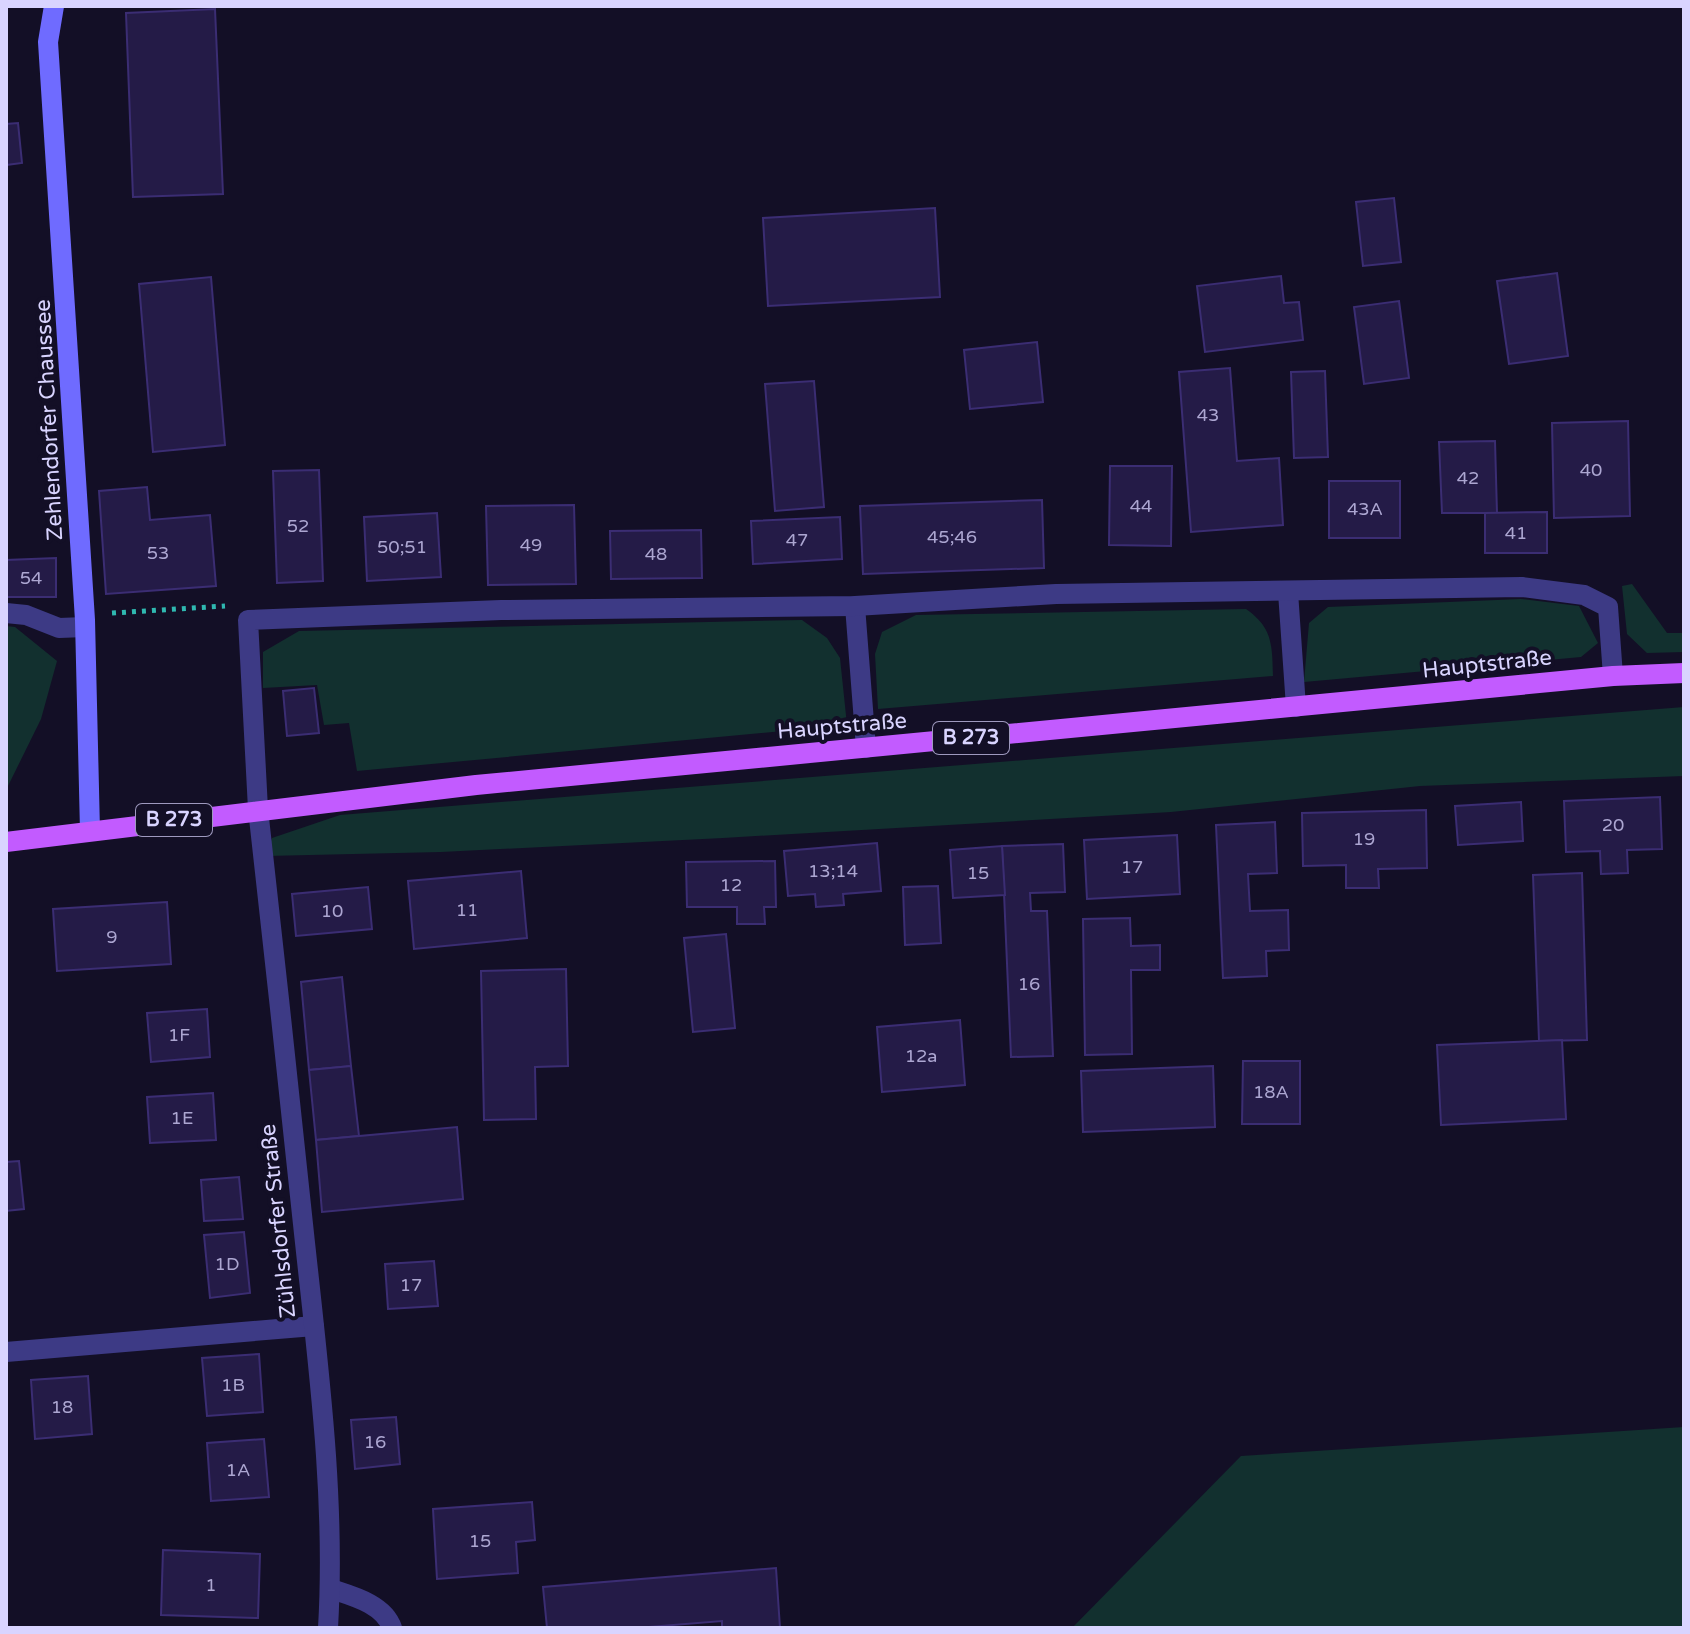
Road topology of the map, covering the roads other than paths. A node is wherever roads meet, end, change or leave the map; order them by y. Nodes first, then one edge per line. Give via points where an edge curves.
1 (54, 6) edge
2 (1288, 592) junction
3 (855, 606) junction
4 (6, 613) edge
5 (90, 618) junction
6 (1684, 673) edge
7 (1613, 676) junction
8 (1296, 707) junction
9 (866, 748) junction
10 (258, 809) junction
11 (90, 831) junction
12 (6, 842) edge
13 (314, 1326) junction
14 (6, 1352) edge
15 (331, 1589) junction
16 (328, 1628) edge
17 (392, 1628) edge

1 - 5 main road, Zehlendorfer Chaussee via 48,42
2 - 3 street via 1056,594
2 - 7 street via 1522,587 1584,595 1608,607
2 - 8 street
3 - 9 street
3 - 10 street, Zühlsdorfer Straße via 248,620
4 - 5 street via 59,628
5 - 11 main road, Zehlendorfer Chaussee
6 - 7 main road, Hauptstraße / B 273
7 - 8 main road, Hauptstraße / B 273
8 - 9 main road, Hauptstraße / B 273
9 - 10 main road, Hauptstraße / B 273
10 - 11 main road, Hauptstraße / B 273
10 - 13 street, Zühlsdorfer Straße
11 - 12 main road, Hauptstraße / B 273
13 - 14 street
13 - 15 street, Zühlsdorfer Straße
15 - 16 street, Zühlsdorfer Straße
15 - 17 street via 364,1599

